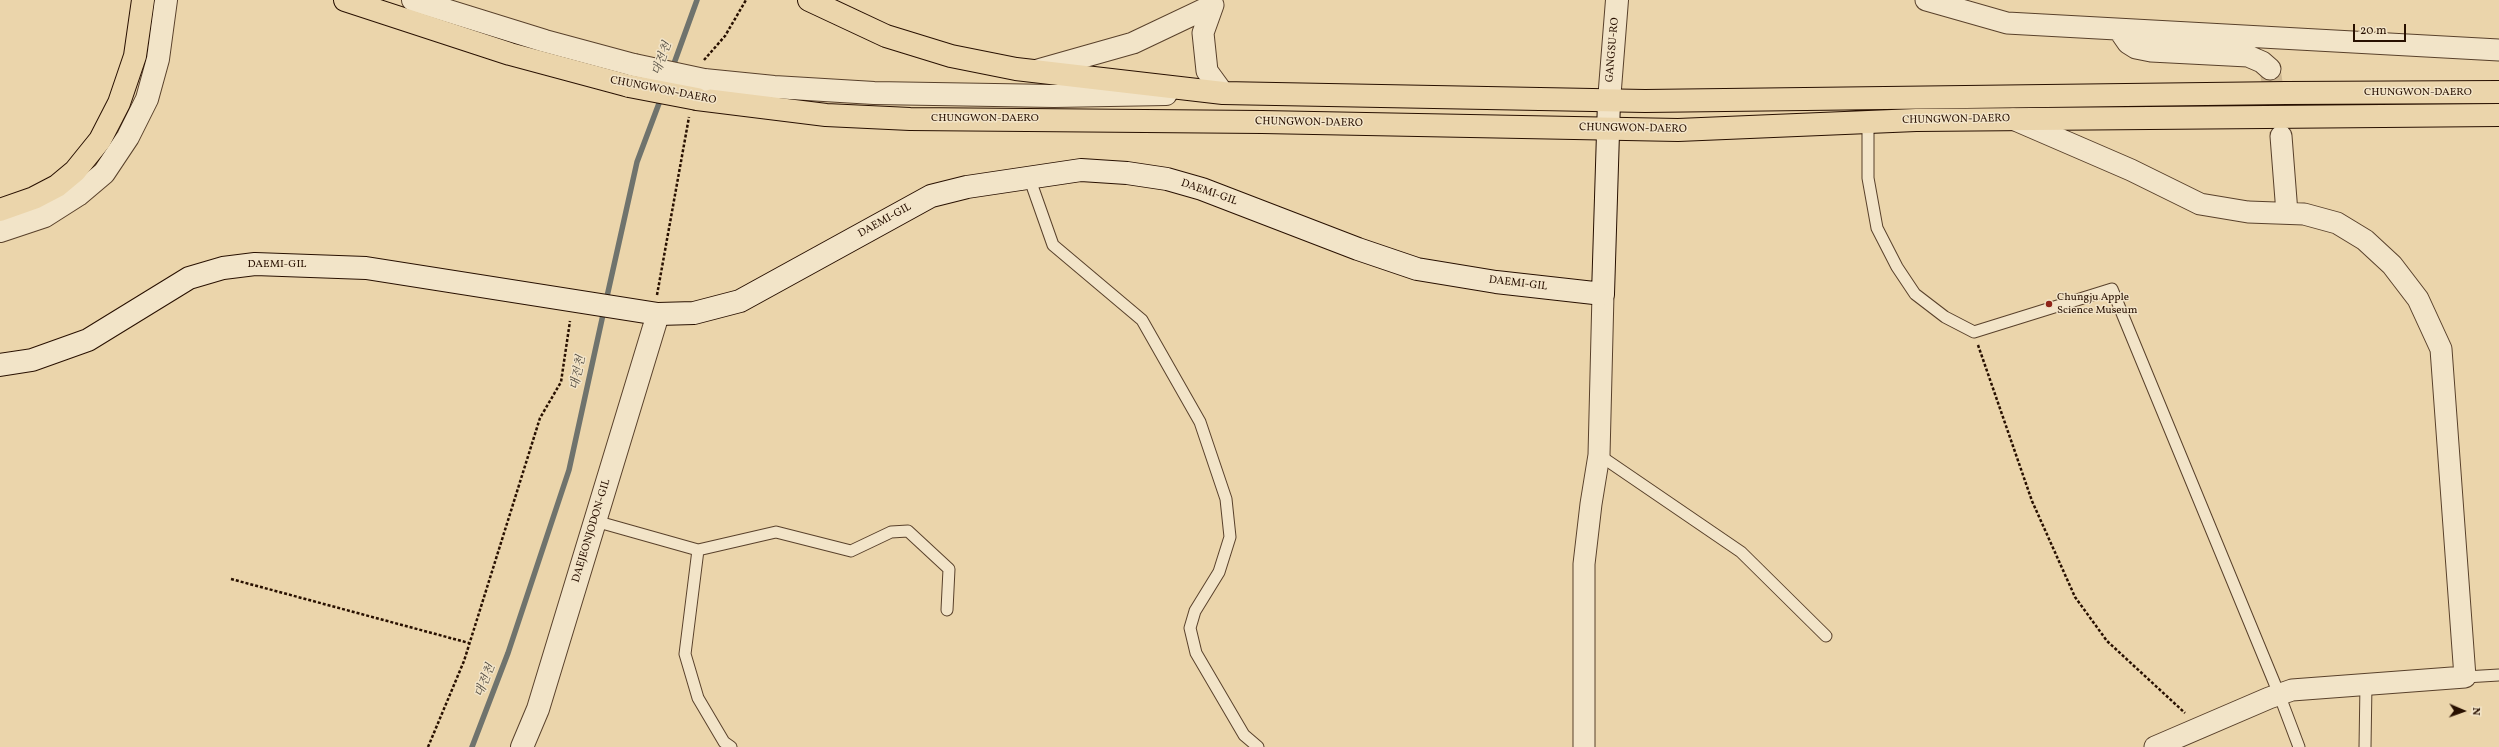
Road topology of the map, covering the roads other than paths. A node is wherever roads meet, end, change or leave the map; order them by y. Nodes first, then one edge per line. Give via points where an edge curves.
1 (345, 0) edge
2 (413, 0) edge
3 (809, 0) edge
4 (1617, 0) edge
5 (1926, 0) edge
6 (143, 3) edge
7 (1218, 3) edge
8 (166, 5) edge
9 (2119, 30) junction
10 (2499, 50) edge
11 (2270, 69) dead end
12 (1034, 72) junction
13 (699, 89) junction
14 (1224, 92) junction
15 (2499, 92) edge
16 (1609, 101) junction
17 (2499, 115) edge
18 (2013, 119) junction
19 (1868, 122) junction
20 (2284, 126) junction
21 (1608, 129) junction
22 (1029, 177) junction
23 (0, 210) edge
24 (2287, 213) junction
25 (0, 231) edge
26 (1603, 294) junction
27 (649, 313) junction
28 (0, 365) edge
29 (1599, 455) junction
30 (595, 522) junction
31 (698, 550) junction
32 (947, 610) dead end
33 (1826, 636) dead end
34 (2499, 675) edge
35 (2465, 677) junction
36 (2366, 684) junction
37 (2279, 694) junction
38 (522, 747) edge
39 (731, 747) edge
40 (1258, 747) edge
41 (1584, 747) edge
42 (2155, 747) edge
43 (2299, 747) edge
44 (2365, 747) edge

1 - 13 highway, CHUNGWON-DAERO, bridge via 510,54 629,86
2 - 13 main road, CHUNGWON-DAERO, bridge via 545,41 634,65
3 - 12 highway, CHUNGWON-DAERO via 886,36 951,56
4 - 16 main road, GANGSU-RO
5 - 9 street via 2007,24
6 - 23 highway via 135,56 119,103 100,140 75,171 57,186 34,198
7 - 12 street via 1133,43
7 - 14 street via 1203,33 1207,71
8 - 25 main road via 158,59 147,100 128,137 104,173 78,195 45,216
9 - 10 street
9 - 11 street via 2128,43 2136,48 2248,56
12 - 14 highway, CHUNGWON-DAERO
13 - 14 main road, CHUNGWON-DAERO via 774,87 874,93 1054,96
13 - 21 highway, CHUNGWON-DAERO via 826,115 910,119 1262,122
14 - 16 highway, CHUNGWON-DAERO
15 - 16 highway, CHUNGWON-DAERO
16 - 21 main road
17 - 20 highway, CHUNGWON-DAERO via 2342,116
18 - 19 highway, CHUNGWON-DAERO
18 - 20 highway, CHUNGWON-DAERO
18 - 24 street via 2131,170 2200,204 2248,212
19 - 21 highway, CHUNGWON-DAERO via 1678,130
19 - 37 lane via 1868,178 1877,228 1896,267 1915,294 1945,317 1974,332 2112,289
20 - 24 street
21 - 26 main road
22 - 26 main road, DAEMI-GIL via 1081,170 1167,179 1202,189 1416,269 1496,282
22 - 27 main road, DAEMI-GIL via 931,196 740,301 694,313
22 - 40 lane via 1053,245 1142,320 1200,422 1226,499 1230,537 1219,572 1195,611 1190,628 1196,653 1244,735
24 - 35 street via 2304,214 2337,223 2365,240 2392,265 2418,299 2439,342 2445,380
26 - 29 street
27 - 28 main road, DAEMI-GIL via 573,309 366,268 256,264 223,268 189,278 88,340 32,360
27 - 30 main road, DAEJEONJODON-GIL
29 - 33 lane via 1742,552
29 - 41 street via 1584,564
30 - 31 lane
30 - 38 main road, DAEJEONJODON-GIL via 538,708
31 - 32 lane via 776,532 851,551 891,532 908,530 949,569
31 - 39 lane via 685,654 698,698 724,742
34 - 35 lane
35 - 36 street
36 - 37 street via 2292,690
36 - 44 lane
37 - 42 street
37 - 43 lane

